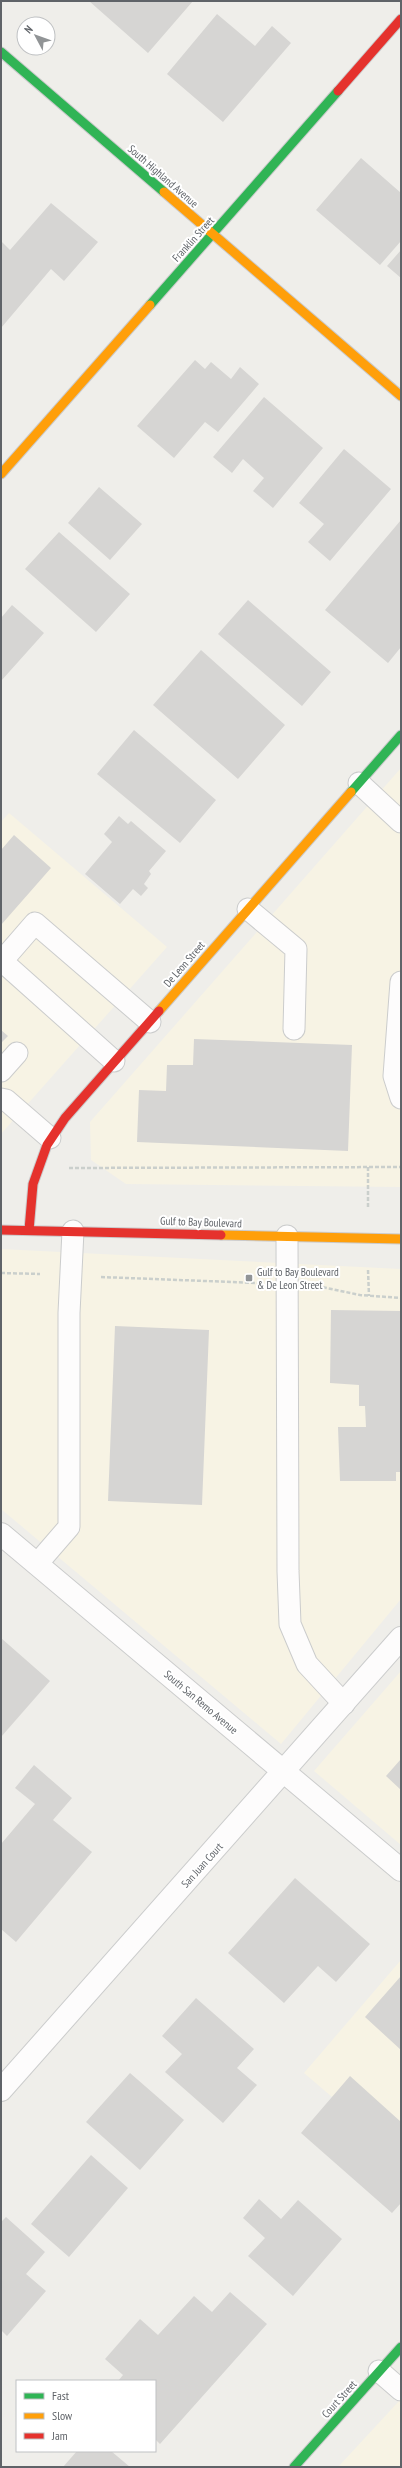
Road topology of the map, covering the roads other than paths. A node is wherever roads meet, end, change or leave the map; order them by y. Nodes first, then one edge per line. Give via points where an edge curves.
1 (401, 19) edge
2 (1, 52) edge
3 (213, 235) junction
4 (401, 396) edge
5 (1, 474) edge
6 (401, 735) edge
7 (359, 783) junction
8 (401, 822) edge
9 (248, 909) junction
10 (401, 982) edge
11 (150, 1022) junction
12 (294, 1030) dead end
13 (17, 1053) dead end
14 (114, 1061) junction
15 (1, 1071) edge
16 (401, 1098) edge
17 (1, 1099) edge
18 (50, 1138) junction
19 (1, 1230) edge
20 (29, 1230) junction
21 (73, 1231) junction
22 (287, 1236) junction
23 (401, 1239) edge
24 (1, 1534) edge
25 (37, 1564) junction
26 (401, 1638) edge
27 (344, 1704) junction
28 (285, 1772) junction
29 (401, 1870) edge
30 (1, 2090) edge
31 (401, 2347) edge
32 (379, 2371) junction
33 (401, 2390) edge
34 (294, 2467) edge

1 - 3 street, Franklin Street
2 - 3 street, South Highland Avenue
3 - 4 street, South Highland Avenue
3 - 5 street, Franklin Street
6 - 7 street, De Leon Street
7 - 8 lane
7 - 9 street, De Leon Street
9 - 11 street, De Leon Street
9 - 12 lane via 296,949
10 - 16 lane via 394,1076
11 - 14 street, De Leon Street
11 - 14 lane via 35,923 2,961
13 - 15 lane
14 - 18 street, De Leon Street
17 - 18 lane via 6,1100
18 - 20 street, De Leon Street via 36,1168 29,1200
19 - 20 street, Gulf to Bay Boulevard
20 - 21 street, Gulf to Bay Boulevard
21 - 22 street, Gulf to Bay Boulevard
21 - 25 lane via 69,1527
22 - 23 street, Gulf to Bay Boulevard
22 - 27 lane via 290,1624 307,1664
24 - 25 street, South San Remo Avenue
25 - 28 street, South San Remo Avenue
26 - 27 street, San Juan Court
27 - 28 street, San Juan Court
28 - 29 street, South San Remo Avenue
28 - 30 street, San Juan Court
31 - 32 street, Court Street
32 - 33 lane
32 - 34 street, Court Street

